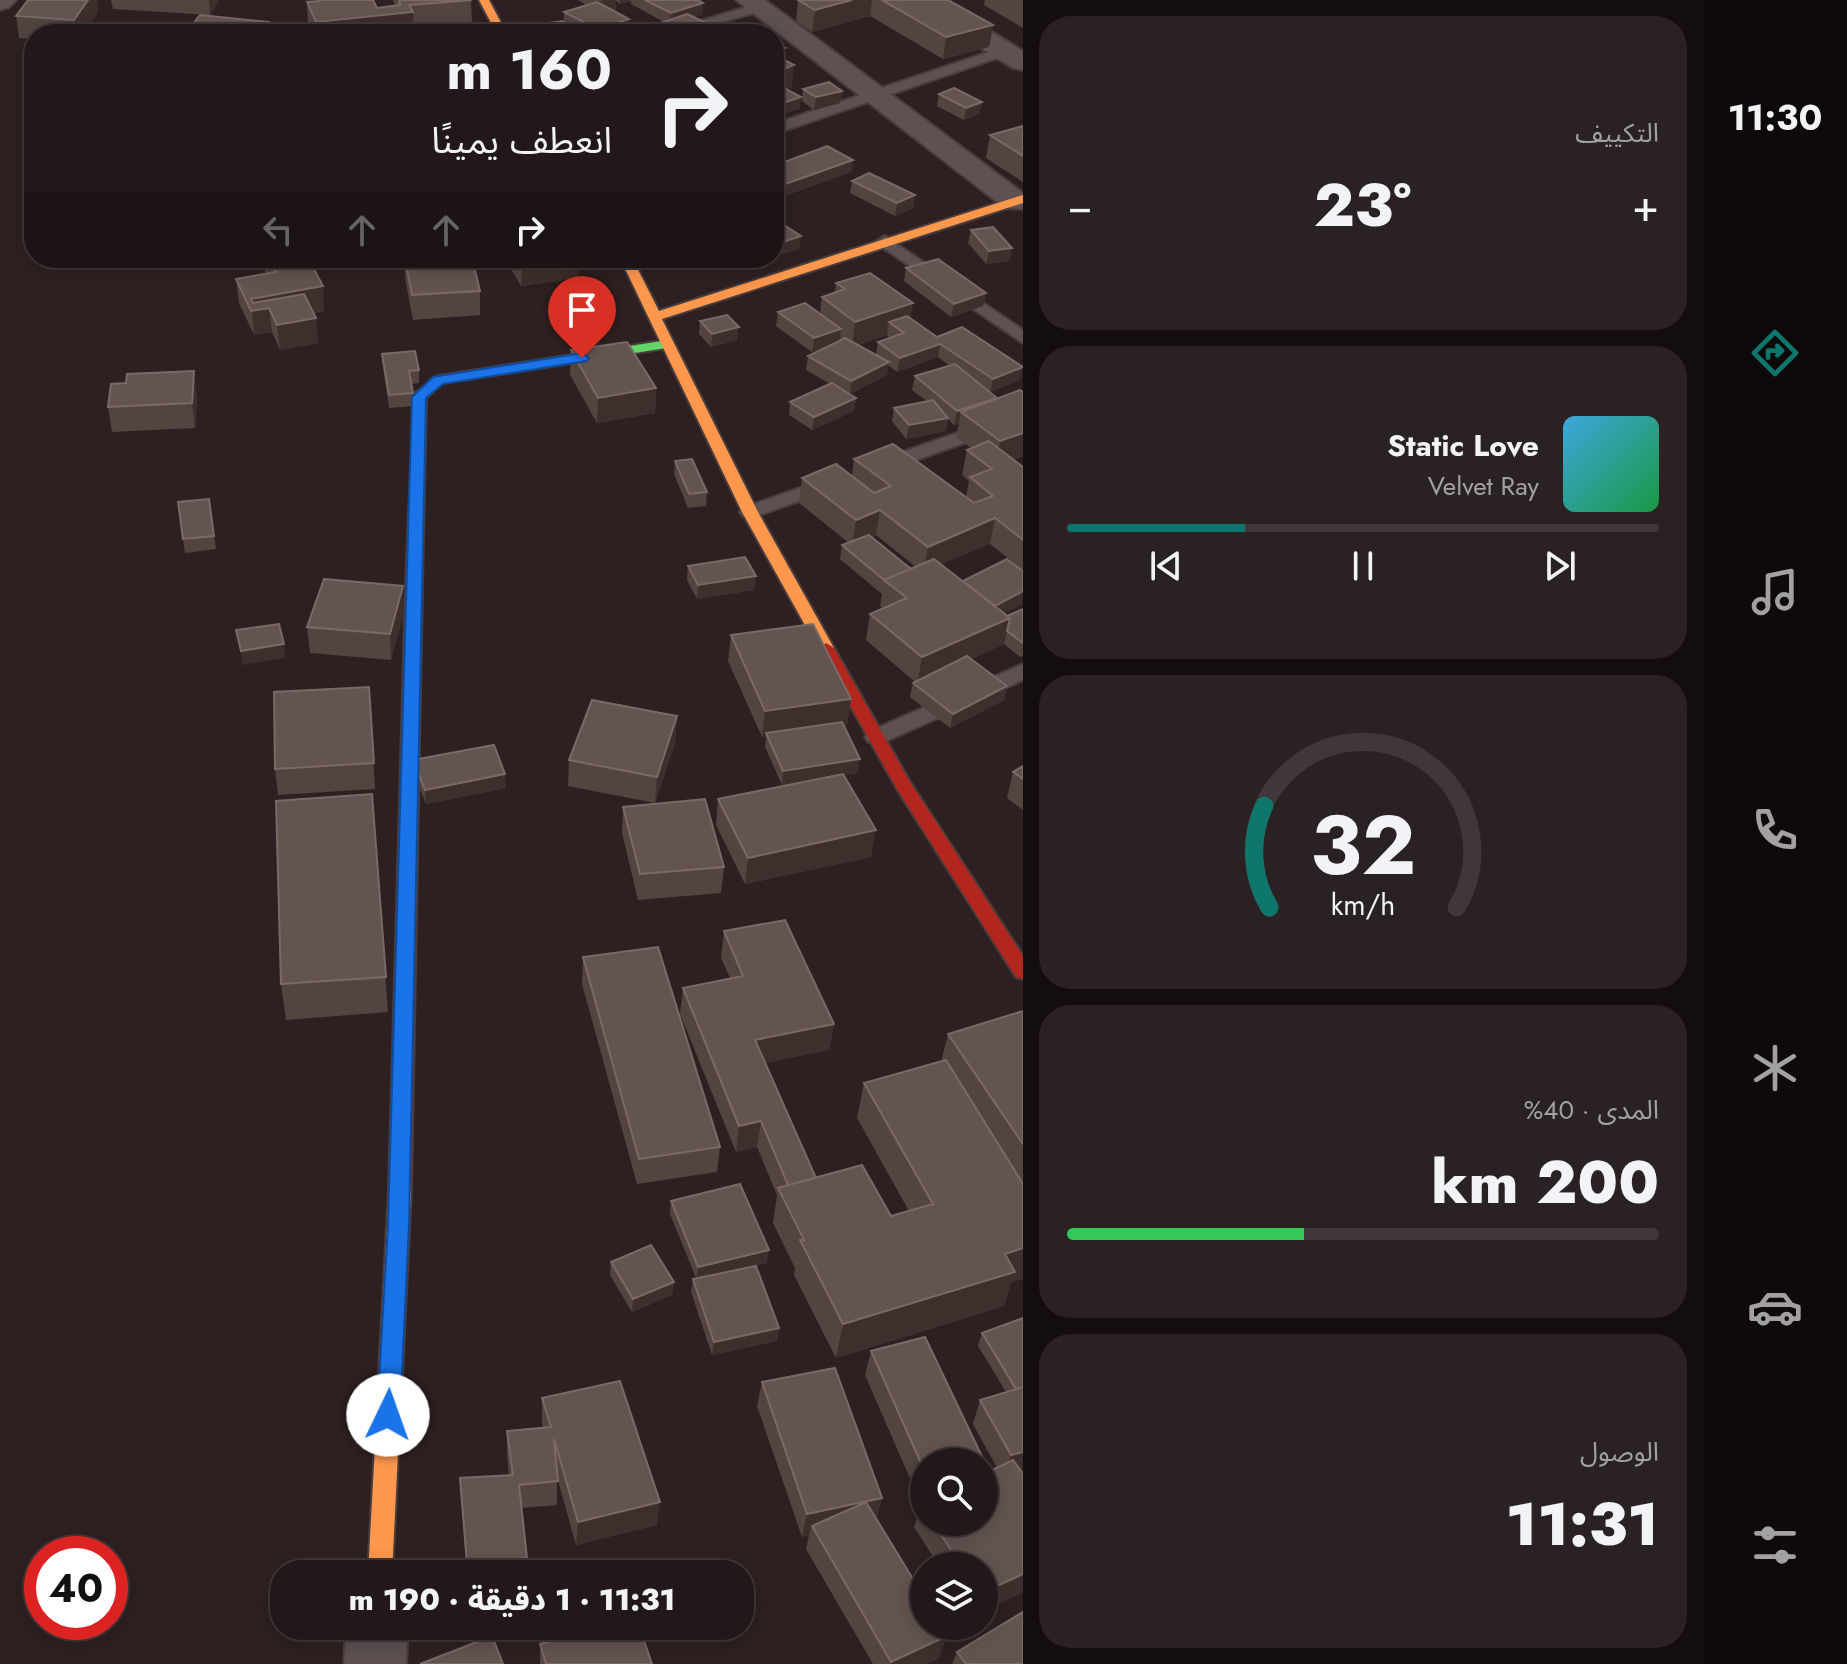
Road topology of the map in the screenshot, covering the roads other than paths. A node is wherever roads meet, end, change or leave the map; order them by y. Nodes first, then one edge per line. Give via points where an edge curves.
1 (484, 0) edge
2 (921, 0) edge
3 (754, 3) edge
4 (497, 24) edge
5 (693, 24) edge
6 (782, 24) edge
7 (784, 25) edge
8 (1013, 57) edge
9 (876, 94) junction
10 (784, 126) edge
11 (1014, 208) edge
12 (885, 241) junction
13 (631, 268) edge
14 (657, 316) junction
15 (1023, 338) edge
16 (668, 344) junction
17 (1023, 416) edge
18 (750, 512) junction
19 (1023, 671) edge
20 (876, 737) junction
21 (1023, 972) edge
22 (381, 1560) edge
23 (376, 1640) edge
24 (375, 1664) edge

1 - 4 street
2 - 8 street
3 - 5 lane
3 - 6 street
7 - 9 street
8 - 9 lane
9 - 10 lane
9 - 11 street
11 - 12 street
12 - 14 street
12 - 15 lane
13 - 14 street
14 - 16 street
16 - 18 street
16 - 22 street via 438,380 419,397 399,1224
17 - 18 lane
18 - 20 street
19 - 20 lane
20 - 21 street
23 - 24 street

